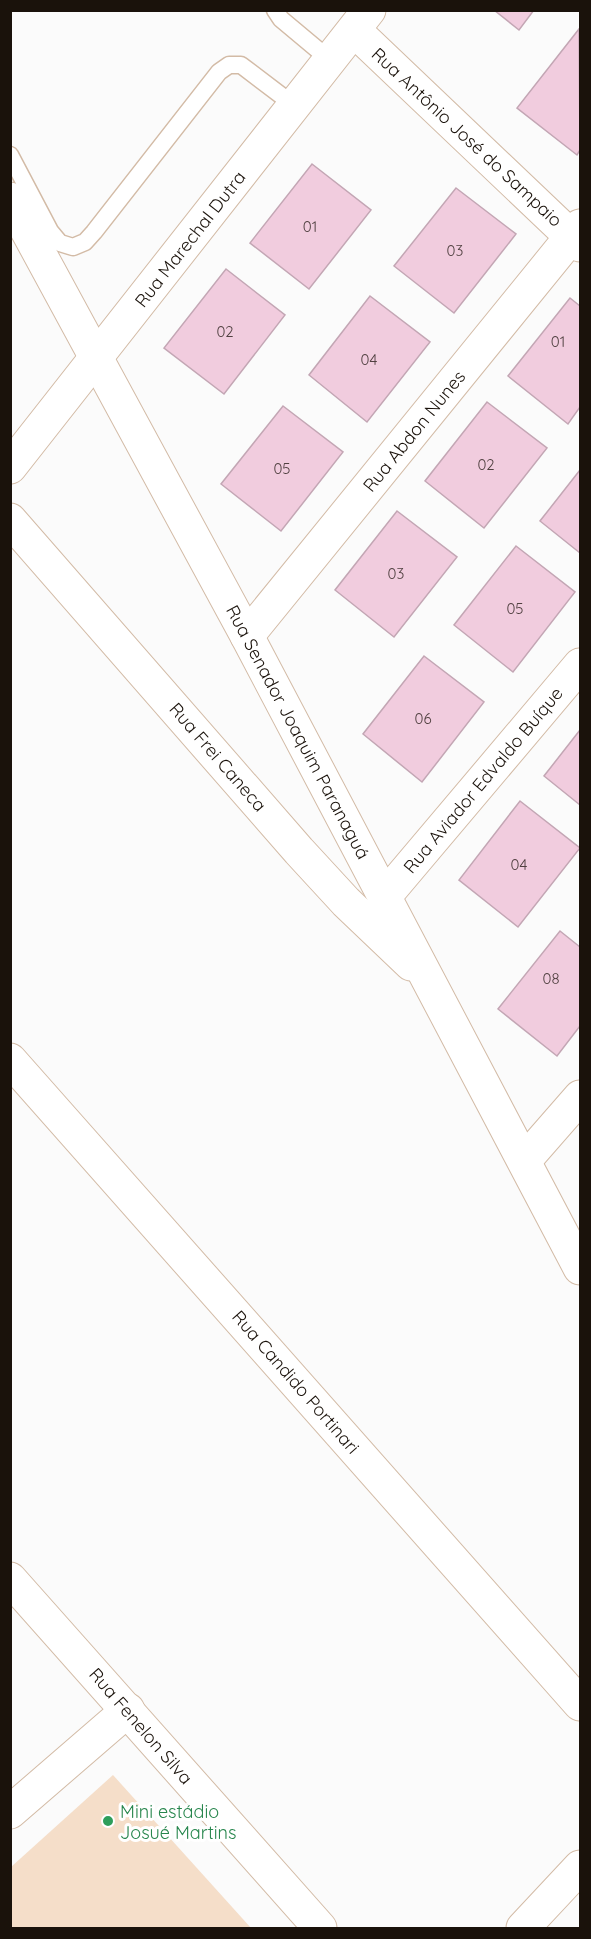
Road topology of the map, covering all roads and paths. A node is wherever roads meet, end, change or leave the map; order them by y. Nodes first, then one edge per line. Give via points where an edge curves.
1 (274, 10) edge
2 (362, 20) edge
3 (330, 60) junction
4 (295, 105) junction
5 (10, 155) edge
6 (10, 199) edge
7 (578, 236) edge
8 (97, 357) junction
9 (10, 467) edge
10 (10, 520) edge
11 (248, 636) junction
12 (580, 665) edge
13 (385, 896) junction
14 (434, 986) junction
15 (10, 1060) edge
16 (580, 1096) edge
17 (525, 1160) junction
18 (580, 1268) edge
19 (10, 1579) edge
20 (580, 1704) edge
21 (128, 1710) junction
22 (10, 1812) edge
23 (580, 1867) edge
24 (320, 1929) edge
25 (523, 1929) edge

1 - 3 lane
2 - 3 street, Rua Marechal Dutra
2 - 7 street, Rua Antônio José do Sampaio
3 - 4 street, Rua Marechal Dutra
4 - 5 lane via 241,65 229,65 219,72 94,232 73,248 60,243 50,231
4 - 8 street, Rua Marechal Dutra
6 - 8 street, Rua Senador Joaquim Paranaguá
7 - 11 street, Rua Abdon Nunes
8 - 9 street, Rua Marechal Dutra
8 - 11 street, Rua Senador Joaquim Paranaguá
10 - 14 street, Rua Frei Caneca via 299,851
11 - 13 street, Rua Senador Joaquim Paranaguá
12 - 13 street, Rua Aviador Edvaldo Buíque
13 - 14 street, Rua Senador Joaquim Paranaguá
14 - 17 street, Rua Senador Joaquim Paranaguá
15 - 20 street, Rua Candido Portinari
16 - 17 street
17 - 18 street, Rua Senador Joaquim Paranaguá
19 - 21 street, Rua Fenelon Silva
21 - 22 street
21 - 24 street, Rua Fenelon Silva
23 - 25 street

